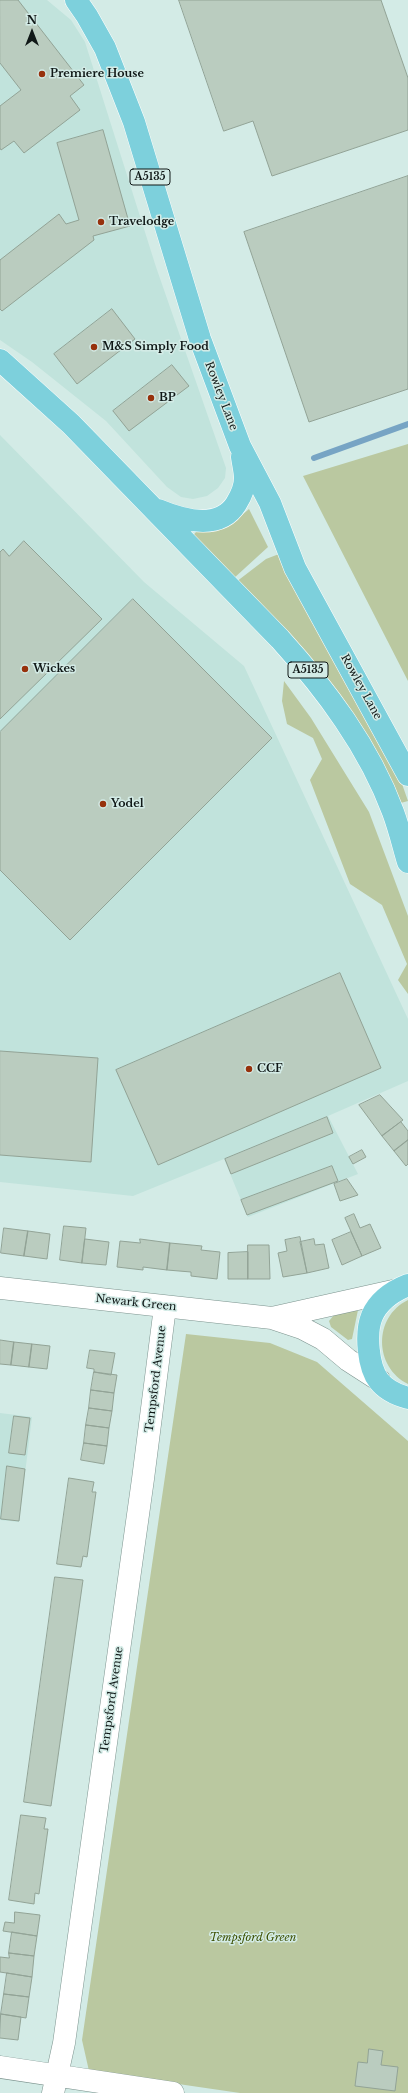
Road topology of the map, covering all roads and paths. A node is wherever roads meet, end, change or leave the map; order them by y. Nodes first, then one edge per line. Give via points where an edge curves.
1 (76, 0) edge
2 (0, 360) edge
3 (240, 446) junction
4 (153, 508) junction
5 (408, 775) edge
6 (408, 862) edge
7 (0, 1288) edge
8 (400, 1288) edge
9 (165, 1306) junction
10 (272, 1318) junction
11 (383, 1385) junction
12 (408, 1398) edge
13 (408, 1409) edge
14 (0, 2067) edge
15 (54, 2085) edge
16 (173, 2093) edge

1 - 3 main road, Rowley Lane / A5135 via 105,48 134,122 195,325
2 - 4 main road, A5135 via 71,424
3 - 4 main road, A5135 via 245,478 242,495 233,510 217,520 195,521 177,518
3 - 5 main road, Rowley Lane / A5135 via 270,503 296,568
4 - 6 main road, A5135 via 280,638 309,670 338,710 378,778 393,812
7 - 9 street, Newark Green
8 - 10 street, Newark Green
8 - 11 main road via 382,1301 372,1315 368,1330 371,1360
9 - 10 street, Newark Green
9 - 15 street, Tempsford Avenue via 144,1479 64,2044
10 - 11 street, Newark Green via 302,1328 323,1339
11 - 12 main road
11 - 13 main road
14 - 15 street
15 - 16 street

